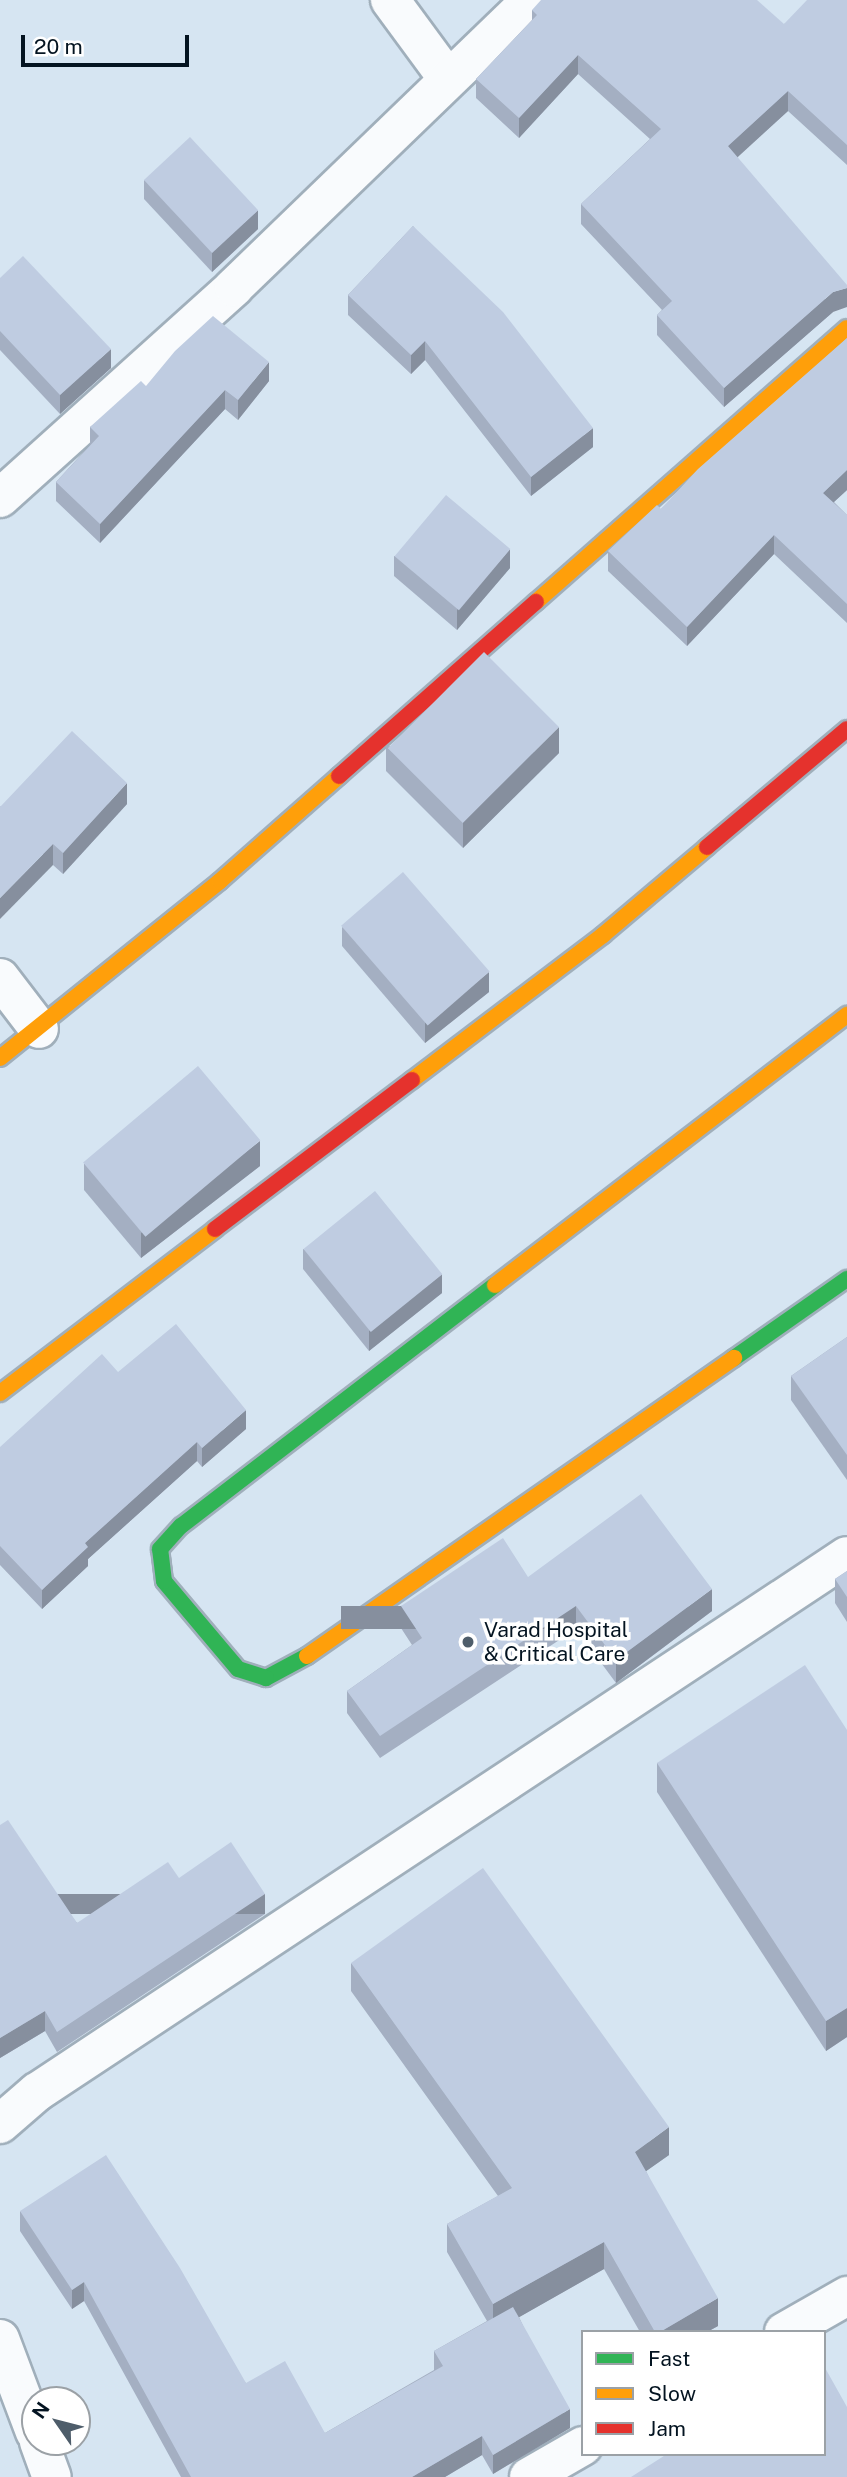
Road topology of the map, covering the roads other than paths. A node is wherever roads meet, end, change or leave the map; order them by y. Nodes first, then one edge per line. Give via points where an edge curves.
1 (390, 0) edge
2 (531, 0) edge
3 (448, 79) junction
4 (847, 328) edge
5 (0, 498) edge
6 (847, 729) edge
7 (0, 978) edge
8 (847, 1015) edge
9 (39, 1030) junction
10 (0, 1058) edge
11 (847, 1279) edge
12 (0, 1393) edge
13 (847, 1556) edge
14 (0, 2124) edge
15 (847, 2296) edge
16 (788, 2330) edge
17 (0, 2339) edge
18 (21, 2395) edge
19 (581, 2447) edge
20 (44, 2456) edge
21 (52, 2477) edge
22 (528, 2477) edge

1 - 3 street
2 - 3 street
3 - 5 street via 234,287
4 - 9 street via 220,881
6 - 12 street via 603,935
7 - 9 street
8 - 11 street via 181,1526 160,1549 164,1581 238,1669 266,1678 292,1665
9 - 10 street
13 - 14 street via 37,2092
15 - 16 street
17 - 18 street
19 - 22 street
20 - 21 street

